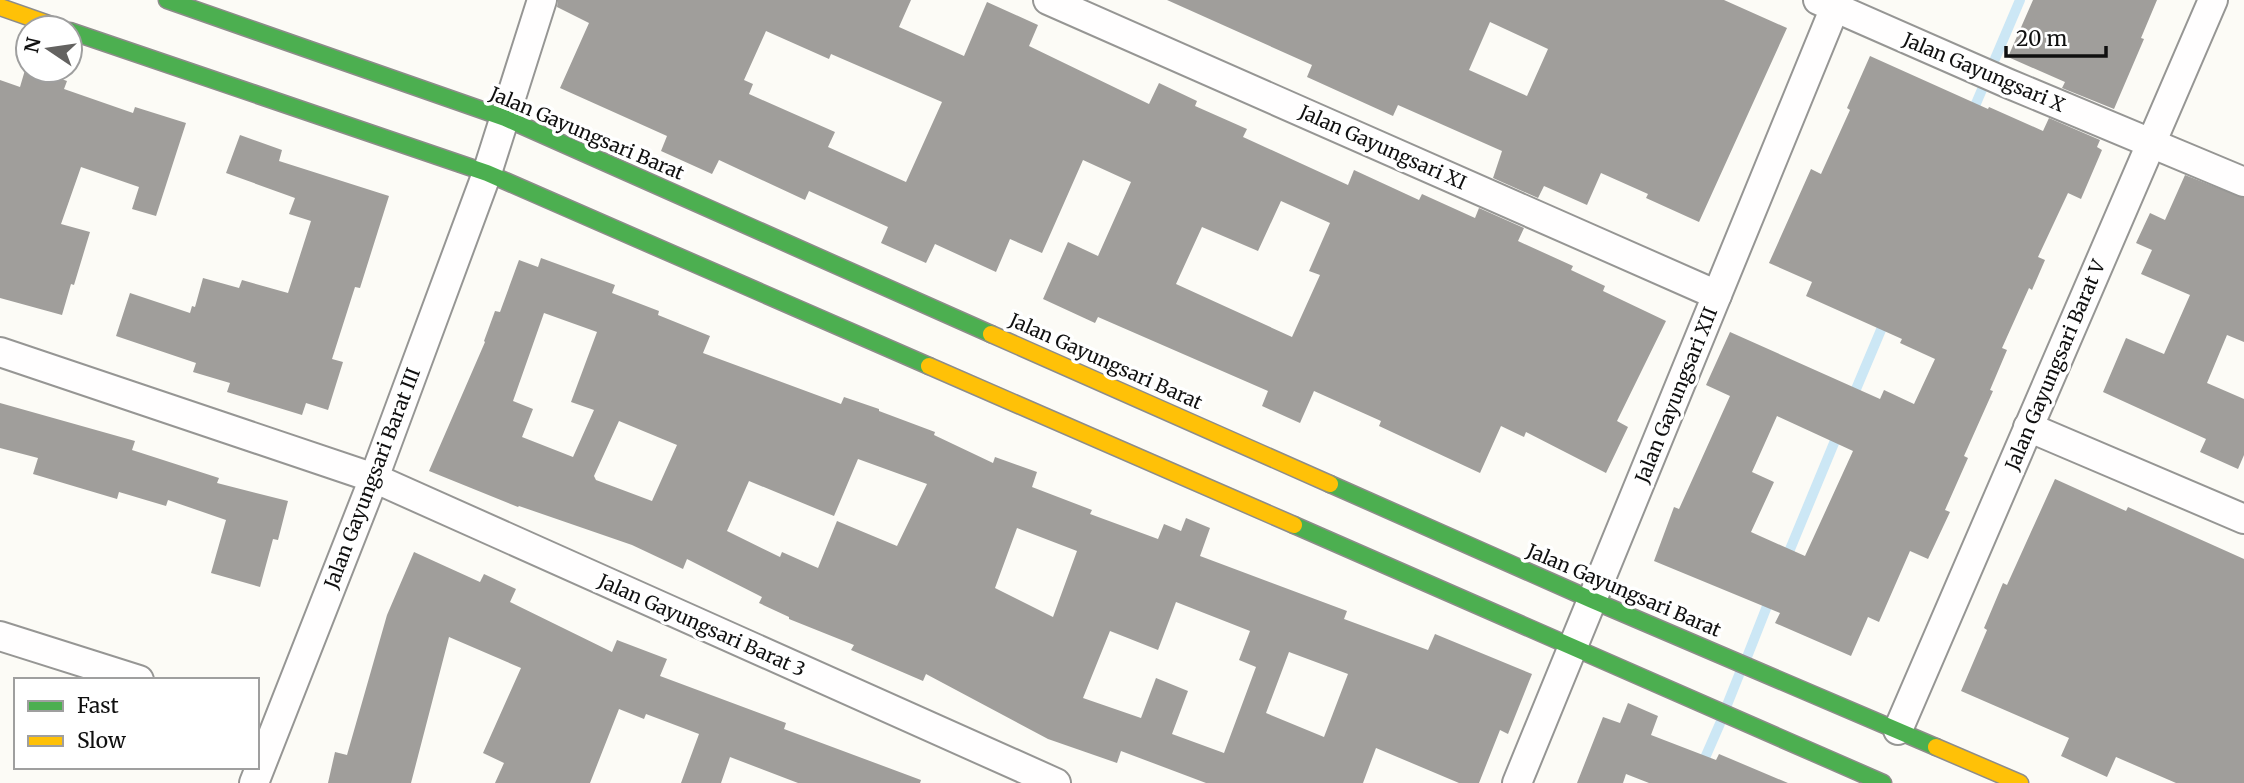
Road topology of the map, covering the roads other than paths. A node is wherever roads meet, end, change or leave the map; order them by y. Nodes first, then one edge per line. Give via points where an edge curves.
1 (167, 0) edge
2 (542, 0) edge
3 (1048, 0) edge
4 (2213, 0) edge
5 (1827, 4) edge
6 (0, 8) edge
7 (18, 14) edge
8 (84, 36) edge
9 (505, 118) junction
10 (2151, 144) junction
11 (487, 173) junction
12 (2244, 182) edge
13 (1717, 295) junction
14 (0, 352) edge
15 (2028, 427) junction
16 (361, 474) junction
17 (2244, 519) edge
18 (1592, 600) junction
19 (0, 636) edge
20 (1573, 647) junction
21 (133, 678) edge
22 (267, 720) edge
23 (1898, 730) junction
24 (259, 759) edge
25 (1878, 782) edge
26 (1056, 783) edge
27 (1517, 783) edge
28 (2020, 783) edge

1 - 9 street, Jalan Gayungsari Barat
2 - 9 street, Jalan Gayungsari Barat III
3 - 13 street, Jalan Gayungsari XI
4 - 10 street, Jalan Gayungsari Barat V
5 - 10 street, Jalan Gayungsari X
5 - 13 street, Jalan Gayungsari XII
6 - 7 street
8 - 11 street
9 - 11 street, Jalan Gayungsari Barat III
9 - 18 street, Jalan Gayungsari Barat
10 - 12 street, Jalan Gayungsari X
10 - 15 street, Jalan Gayungsari Barat V
11 - 16 street, Jalan Gayungsari Barat III
11 - 20 street
13 - 18 street, Jalan Gayungsari XII
14 - 16 street, Jalan Gayungsari Barat III
15 - 17 street
15 - 23 street, Jalan Gayungsari Barat V
16 - 22 street, Jalan Gayungsari Barat III
16 - 26 street, Jalan Gayungsari Barat 3
18 - 20 street, Jalan Gayungsari XII
18 - 23 street, Jalan Gayungsari Barat
19 - 21 street
20 - 25 street
20 - 27 street, Jalan Gayungsari XII
22 - 24 street, Jalan Gayungsari Barat III
23 - 28 street, Jalan Gayungsari Barat

